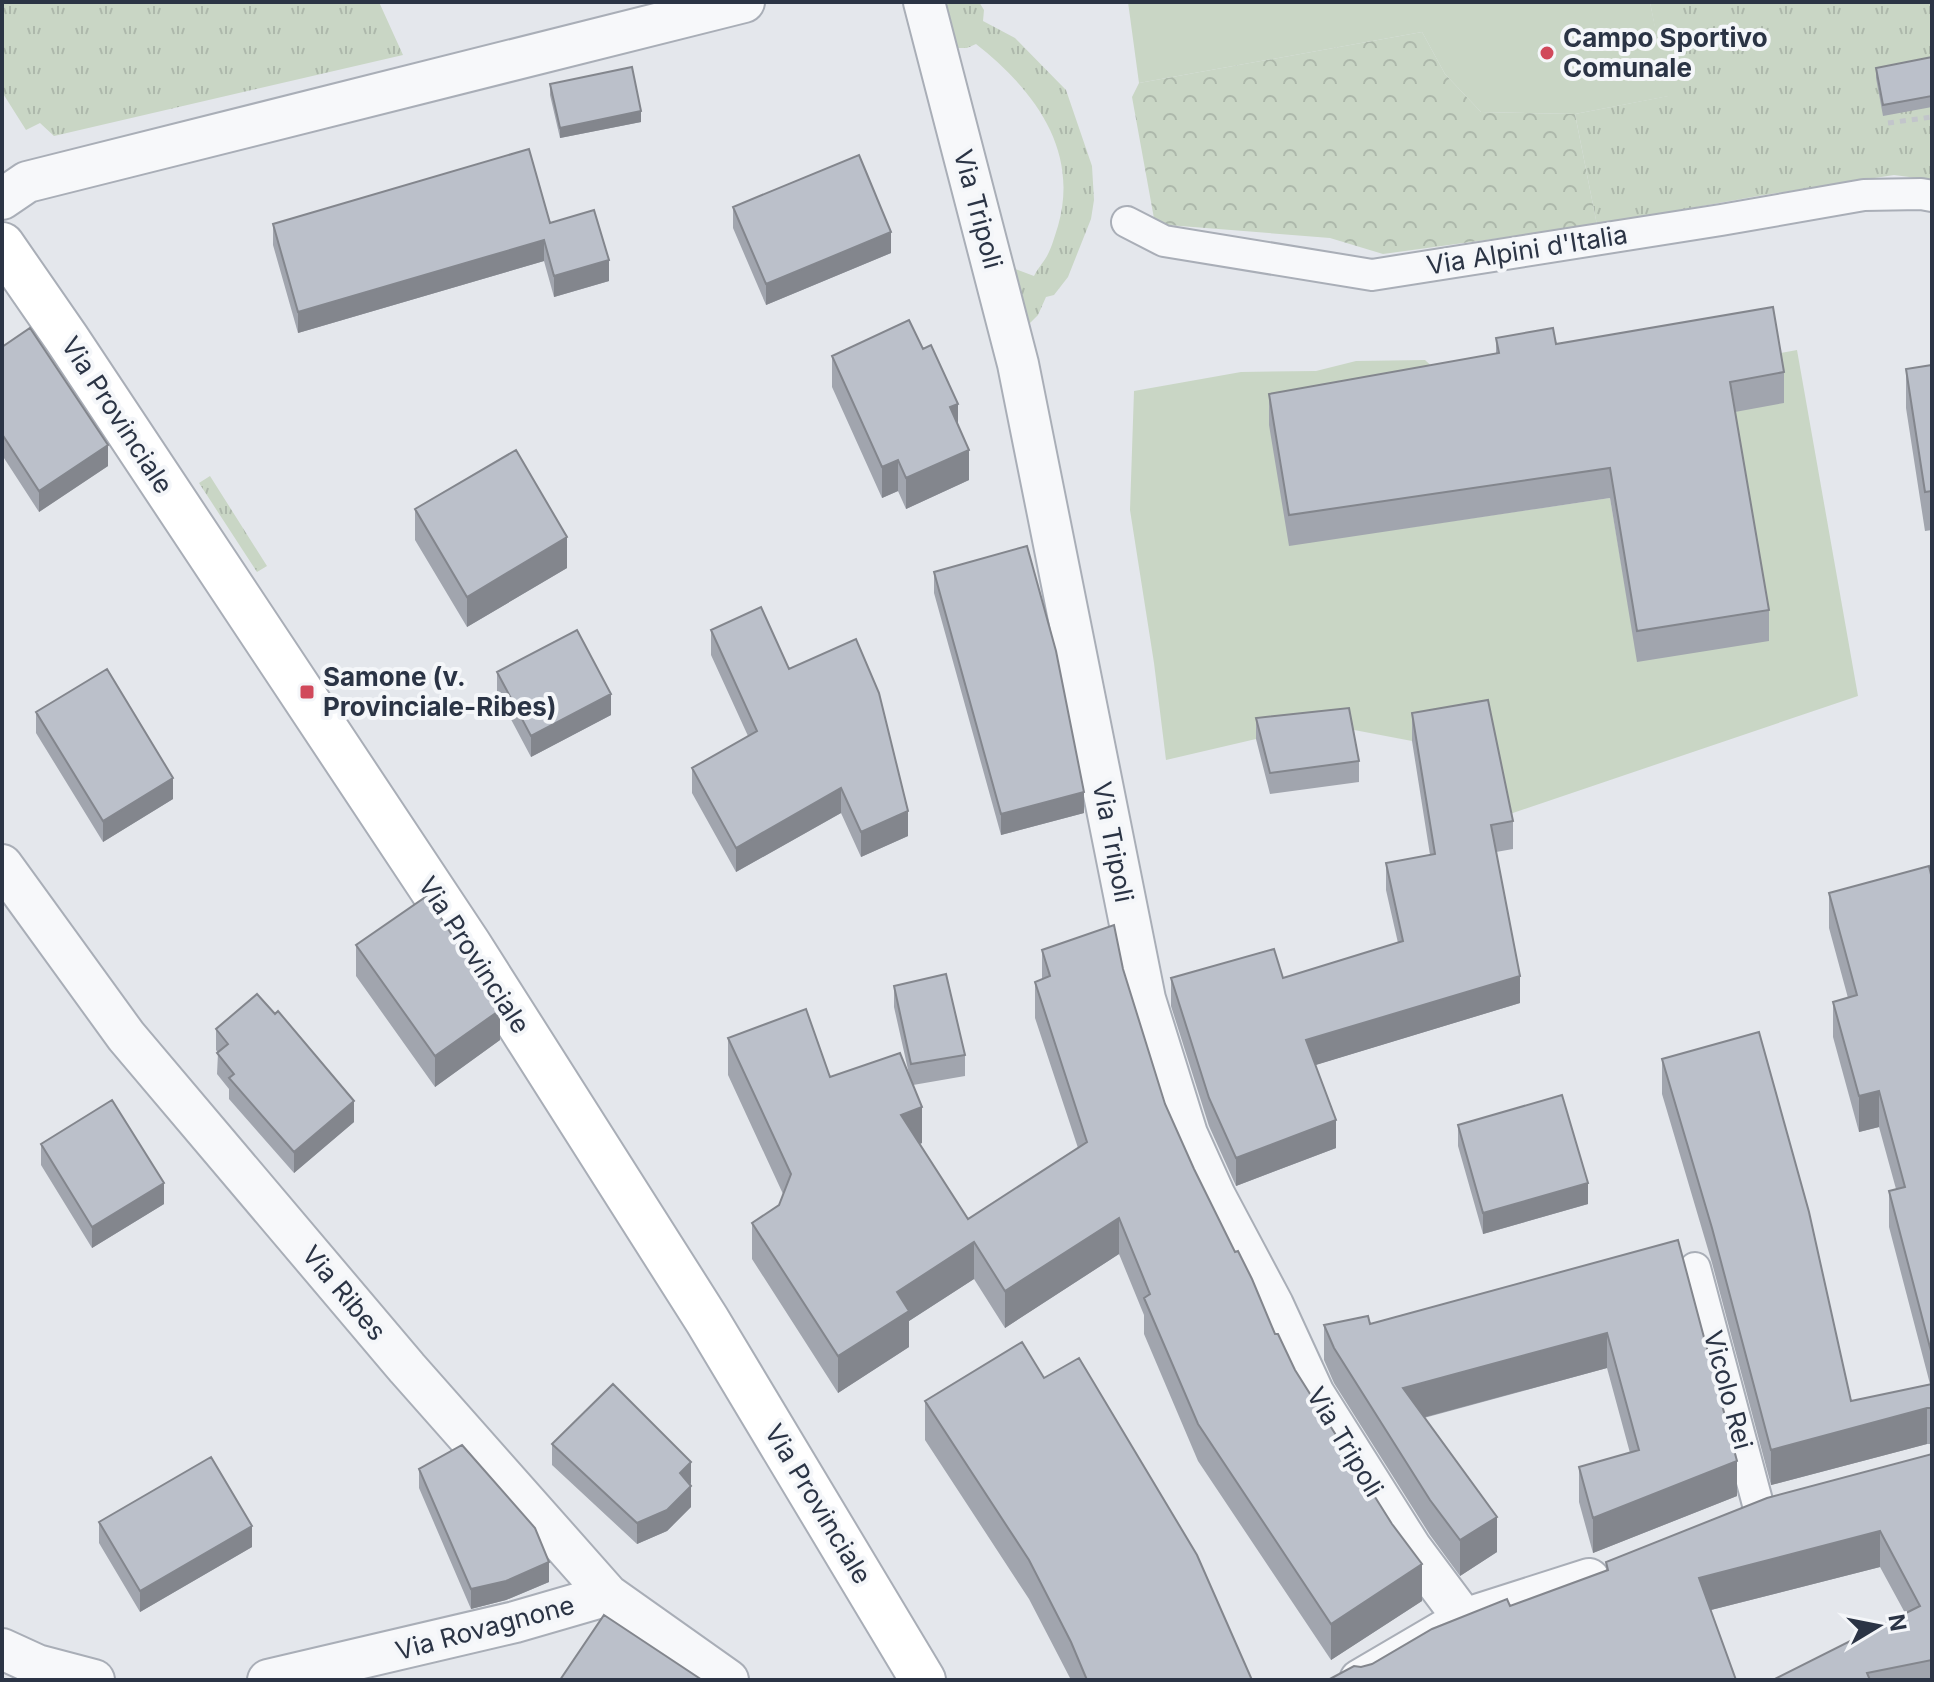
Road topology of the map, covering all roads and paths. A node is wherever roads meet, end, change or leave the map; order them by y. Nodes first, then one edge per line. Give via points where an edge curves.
1 (744, 2) edge
2 (924, 2) edge
3 (1932, 117) edge
4 (1888, 123) dead end
5 (1932, 196) edge
6 (2, 199) edge
7 (1127, 222) dead end
8 (2, 245) edge
9 (2, 865) edge
10 (1695, 1268) dead end
11 (1761, 1513) edge
12 (1617, 1568) edge
13 (608, 1595) junction
14 (1464, 1619) junction
15 (2, 1649) edge
16 (94, 1680) edge
17 (268, 1680) edge
18 (728, 1680) edge
19 (923, 1680) edge
20 (1360, 1680) edge

1 - 6 street via 27,182
2 - 14 street, Via Tripoli via 1018,364 1145,999 1187,1134 1314,1394 1393,1521
3 - 4 path
5 - 7 street, Via Alpini d'Italia via 1864,195 1372,275 1164,241
8 - 19 main road, Via Provinciale via 469,945 707,1320
9 - 13 street, Via Ribes via 126,1036
10 - 11 street, Vicolo Rei
12 - 14 street
13 - 17 street, Via Rovagnone
13 - 18 street, Via Ribes
14 - 20 street
15 - 16 street

